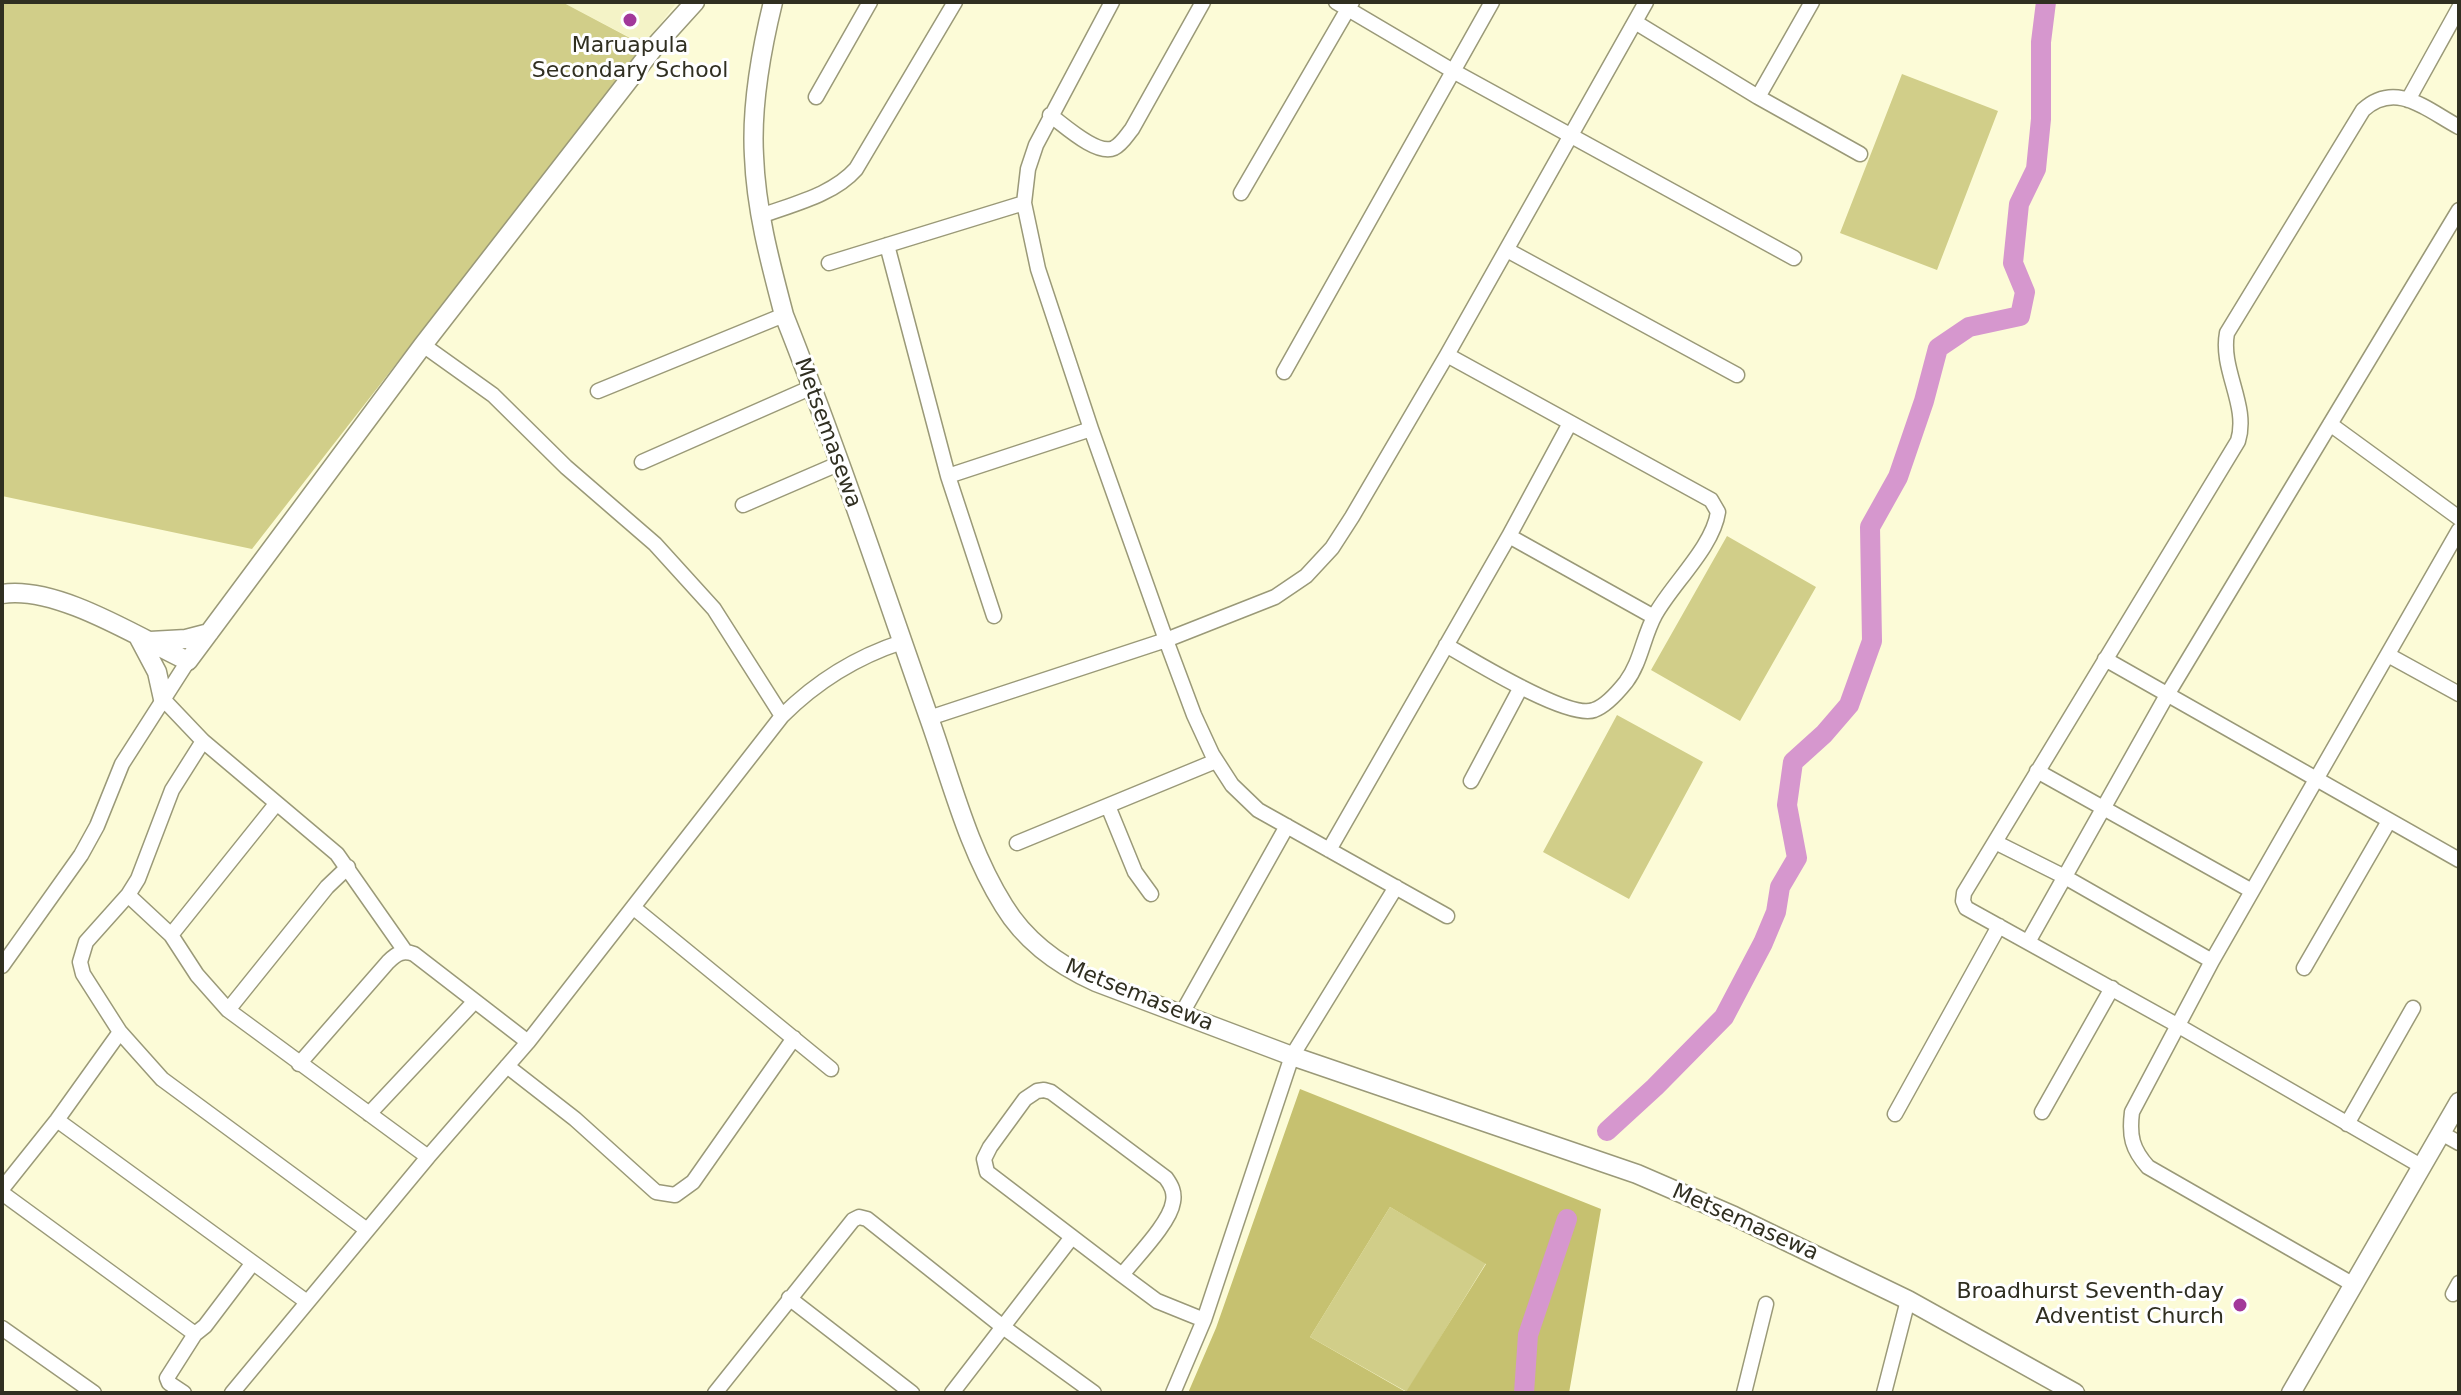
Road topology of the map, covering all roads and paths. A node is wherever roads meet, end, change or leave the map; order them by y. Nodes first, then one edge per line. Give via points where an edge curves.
1 (695, 2) edge
2 (773, 2) edge
3 (870, 2) edge
4 (955, 2) edge
5 (1112, 2) edge
6 (1203, 2) edge
7 (1492, 2) edge
8 (1646, 2) edge
9 (1812, 2) edge
10 (1346, 4) edge
11 (2459, 8) edge
12 (1635, 22) junction
13 (1453, 71) junction
14 (816, 97) dead end
15 (1758, 97) junction
16 (2408, 100) junction
17 (1050, 115) junction
18 (2459, 127) edge
19 (1571, 135) junction
20 (1860, 154) dead end
21 (1241, 193) dead end
22 (1024, 203) junction
23 (2459, 210) edge
24 (761, 216) junction
25 (887, 245) junction
26 (1507, 250) junction
27 (1794, 258) dead end
28 (829, 263) dead end
29 (784, 315) junction
30 (423, 345) junction
31 (1447, 355) junction
32 (1284, 372) dead end
33 (1737, 375) dead end
34 (810, 388) junction
35 (598, 391) dead end
36 (1570, 423) junction
37 (2330, 424) junction
38 (1091, 429) junction
39 (642, 462) dead end
40 (838, 464) junction
41 (948, 476) junction
42 (743, 505) dead end
43 (2459, 518) edge
44 (2459, 530) edge
45 (1509, 536) junction
46 (2454, 549) edge
47 (2, 594) edge
48 (994, 616) dead end
49 (1654, 617) junction
50 (209, 633) junction
51 (141, 639) junction
52 (1166, 640) junction
53 (902, 642) junction
54 (1446, 645) junction
55 (2388, 655) junction
56 (2105, 659) junction
57 (188, 661) junction
58 (1521, 687) junction
59 (2459, 694) edge
60 (2167, 695) junction
61 (163, 699) junction
62 (782, 716) junction
63 (929, 718) junction
64 (203, 741) junction
65 (1216, 761) junction
66 (2037, 771) junction
67 (2316, 780) junction
68 (1471, 781) dead end
69 (276, 804) junction
70 (1108, 806) junction
71 (2102, 808) junction
72 (2389, 821) junction
73 (1287, 826) junction
74 (1995, 842) junction
75 (1017, 843) dead end
76 (1329, 850) junction
77 (2459, 860) edge
78 (348, 867) junction
79 (2065, 877) junction
80 (1396, 887) junction
81 (2252, 891) junction
82 (1151, 894) dead end
83 (128, 895) junction
84 (634, 908) junction
85 (1447, 916) dead end
86 (1999, 926) junction
87 (171, 935) junction
88 (2028, 942) junction
89 (405, 951) junction
90 (2212, 961) junction
91 (2, 966) edge
92 (2304, 968) dead end
93 (2112, 988) junction
94 (475, 1001) junction
95 (2413, 1008) dead end
96 (228, 1010) junction
97 (1181, 1015) junction
98 (2177, 1025) junction
99 (120, 1032) junction
100 (794, 1038) junction
101 (528, 1042) junction
102 (1292, 1056) junction
103 (299, 1064) junction
104 (507, 1066) junction
105 (831, 1069) dead end
106 (2459, 1102) edge
107 (2042, 1112) dead end
108 (369, 1114) junction
109 (1895, 1114) dead end
110 (57, 1120) junction
111 (2347, 1124) junction
112 (2441, 1133) junction
113 (2459, 1143) edge
114 (428, 1157) junction
115 (2421, 1166) junction
116 (2, 1191) edge
117 (367, 1230) junction
118 (1072, 1237) junction
119 (252, 1264) junction
120 (1122, 1275) junction
121 (2354, 1285) junction
122 (789, 1298) junction
123 (1908, 1300) junction
124 (307, 1302) junction
125 (1766, 1304) dead end
126 (1204, 1320) junction
127 (1003, 1327) junction
128 (2, 1328) edge
129 (195, 1334) junction
130 (719, 1388) edge
131 (235, 1392) edge
132 (94, 1393) edge
133 (184, 1393) edge
134 (736, 1393) edge
135 (912, 1393) edge
136 (952, 1393) edge
137 (1094, 1393) edge
138 (1173, 1393) edge
139 (1744, 1393) edge
140 (1884, 1393) edge
141 (2075, 1393) edge
142 (2291, 1393) edge

1 - 30 street
2 - 24 street, Metsemasewa via 763,45 753,154
3 - 14 street
4 - 24 street via 856,169 833,188
5 - 17 street
6 - 17 street via 1119,145 1097,148
7 - 13 street
8 - 12 street
9 - 15 street
10 - 13 street
10 - 21 street
11 - 16 street
12 - 15 street
12 - 19 street
13 - 19 street
13 - 32 street
15 - 20 street
16 - 18 street
16 - 56 street via 2381,97 2363,110 2227,333 2226,363 2241,420 2238,441
17 - 22 street via 1028,169
19 - 26 street
19 - 27 street
22 - 25 street
22 - 38 street via 1038,269
23 - 37 street
24 - 29 street, Metsemasewa
25 - 28 street
25 - 41 street
26 - 31 street
26 - 33 street
29 - 34 street, Metsemasewa
29 - 35 street
30 - 50 street
30 - 62 street via 493,395 655,544 714,609
31 - 36 street
31 - 52 street via 1352,517 1306,576 1275,597
34 - 39 street
34 - 40 street, Metsemasewa
36 - 45 street
36 - 49 street via 1716,506 1717,521 1710,534
37 - 43 street
37 - 60 street
38 - 41 street
38 - 52 street
40 - 42 street
40 - 53 street, Metsemasewa
41 - 48 street
44 - 46 street
45 - 49 street
45 - 54 street
46 - 55 street
47 - 51 street via 51,598
49 - 58 street via 1626,682 1592,711 1576,712
50 - 51 street via 162,642
50 - 57 street
51 - 57 street
51 - 61 street
52 - 63 street
52 - 65 street
53 - 62 street via 871,652 820,682
53 - 63 street, Metsemasewa
54 - 58 street
54 - 76 street
55 - 59 street
55 - 67 street
56 - 60 street
56 - 66 street
57 - 61 street
58 - 68 street
60 - 67 street
60 - 71 street
61 - 64 street
61 - 91 street via 122,764 81,855
62 - 84 street
63 - 97 street, Metsemasewa via 975,853 1023,932 1067,970
64 - 69 street
64 - 83 street via 172,790
65 - 70 street
65 - 73 street via 1258,810
66 - 71 street
66 - 74 street
67 - 72 street
67 - 81 street
69 - 78 street
69 - 87 street
70 - 75 street
70 - 82 street via 1135,872
71 - 79 street
71 - 81 street
72 - 77 street
72 - 92 street
73 - 76 street
73 - 97 street
74 - 79 street
74 - 86 street via 1963,901 1966,908
76 - 80 street
78 - 89 street
78 - 96 street
79 - 88 street
79 - 90 street
80 - 85 street
80 - 102 street
81 - 90 street
83 - 87 street
83 - 99 street via 86,942 80,962
84 - 100 street
84 - 101 street
86 - 88 street
86 - 109 street
87 - 96 street
88 - 93 street
89 - 94 street
89 - 103 street via 388,962
90 - 98 street
93 - 98 street
93 - 107 street
94 - 101 street
94 - 108 street
95 - 111 street
96 - 103 street
97 - 102 street, Metsemasewa
98 - 111 street
98 - 121 street via 2132,1112 2131,1142 2137,1155 2148,1167
99 - 110 street
99 - 117 street via 174,1088
100 - 104 street via 693,1182 675,1195 656,1192
100 - 105 street
101 - 104 street
102 - 123 street, Metsemasewa via 1637,1174
102 - 126 street
103 - 108 street
104 - 114 street
106 - 112 street
108 - 114 street
110 - 116 street
110 - 119 street
111 - 115 street
112 - 113 street
112 - 115 street
114 - 117 street
115 - 121 street
116 - 129 street
117 - 124 street
118 - 120 street
118 - 120 street via 984,1166 990,1147 1025,1099 1037,1091 1051,1092 1172,1187 1167,1218
118 - 127 street
119 - 124 street
119 - 129 street
120 - 126 street via 1157,1301
121 - 142 street
122 - 127 street via 859,1217
122 - 130 street
122 - 135 street
123 - 140 street
123 - 141 street, Metsemasewa
124 - 131 street
125 - 139 street
126 - 138 street
127 - 136 street
127 - 137 street
128 - 132 street
129 - 133 street via 167,1378
130 - 134 street

